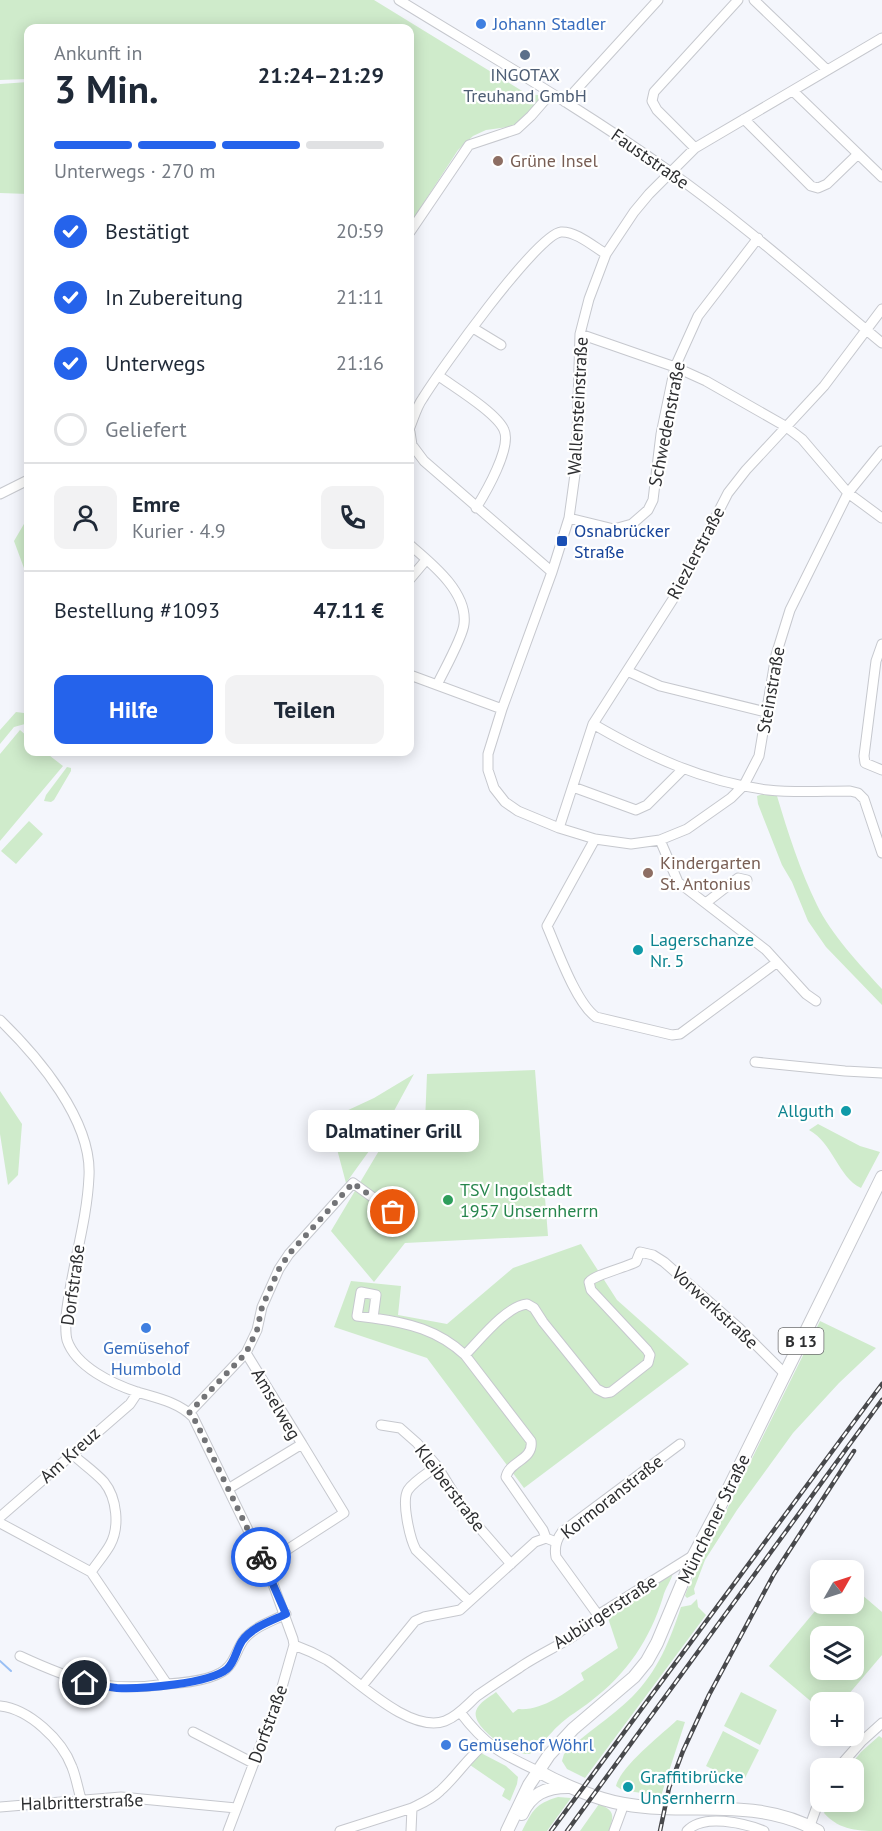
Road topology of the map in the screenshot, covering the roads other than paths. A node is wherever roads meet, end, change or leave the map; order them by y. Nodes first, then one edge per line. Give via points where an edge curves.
1 (399, 0) edge
2 (658, 0) edge
3 (738, 0) edge
4 (754, 0) edge
5 (882, 38) edge
6 (827, 70) junction
7 (793, 91) junction
8 (551, 93) junction
9 (565, 102) junction
10 (744, 119) junction
11 (695, 148) junction
12 (858, 154) junction
13 (670, 172) junction
14 (882, 177) edge
15 (414, 226) edge
16 (758, 238) junction
17 (606, 254) junction
18 (882, 309) edge
19 (473, 328) junction
20 (866, 330) junction
21 (580, 334) junction
22 (882, 344) edge
23 (501, 345) dead end
24 (675, 367) junction
25 (439, 376) junction
26 (414, 418) edge
27 (785, 426) junction
28 (414, 448) edge
29 (882, 451) edge
30 (24, 482) edge
31 (848, 493) junction
32 (0, 494) edge
33 (476, 508) junction
34 (569, 518) junction
35 (882, 518) edge
36 (414, 549) edge
37 (426, 560) junction
38 (552, 572) junction
39 (414, 574) edge
40 (882, 644) edge
41 (627, 670) junction
42 (414, 676) edge
43 (437, 685) junction
44 (502, 709) junction
45 (766, 712) junction
46 (593, 724) junction
47 (683, 769) junction
48 (882, 770) edge
49 (744, 785) junction
50 (573, 787) junction
51 (559, 828) junction
52 (594, 839) junction
53 (660, 840) junction
54 (882, 853) edge
55 (747, 880) dead end
56 (706, 902) junction
57 (776, 963) junction
58 (816, 1001) dead end
59 (0, 1020) edge
60 (755, 1062) dead end
61 (882, 1073) edge
62 (882, 1178) edge
63 (393, 1212) dead end
64 (373, 1318) dead end
65 (246, 1353) junction
66 (465, 1355) junction
67 (785, 1374) junction
68 (138, 1392) junction
69 (189, 1413) junction
70 (381, 1425) dead end
71 (302, 1444) junction
72 (680, 1444) dead end
73 (72, 1454) junction
74 (437, 1466) junction
75 (228, 1489) junction
76 (0, 1517) edge
77 (0, 1523) edge
78 (546, 1538) junction
79 (556, 1542) junction
80 (694, 1555) junction
81 (265, 1564) junction
82 (511, 1564) junction
83 (91, 1572) junction
84 (469, 1601) junction
85 (286, 1614) junction
86 (598, 1615) junction
87 (294, 1645) junction
88 (20, 1656) dead end
89 (167, 1684) junction
90 (362, 1686) junction
91 (0, 1706) edge
92 (460, 1712) junction
93 (881, 1726) edge
94 (194, 1732) dead end
95 (486, 1743) junction
96 (847, 1758) edge
97 (253, 1763) junction
98 (538, 1771) junction
99 (572, 1787) junction
100 (81, 1799) junction
101 (624, 1804) junction
102 (0, 1807) edge
103 (236, 1809) junction
104 (412, 1809) junction
105 (812, 1826) edge
106 (228, 1831) edge
107 (340, 1831) edge
108 (411, 1831) edge
109 (509, 1831) edge
110 (614, 1831) edge
111 (687, 1831) edge
112 (764, 1831) edge

1 - 8 street, Fauststraße
2 - 9 street
3 - 11 street via 654,92 652,101 657,110
4 - 6 street
5 - 6 street, Wallensteinstraße
6 - 7 street, Wallensteinstraße
7 - 10 street, Wallensteinstraße
7 - 12 street
8 - 9 street, Fauststraße
8 - 15 street via 517,129 469,145
9 - 13 street, Fauststraße
10 - 11 street, Wallensteinstraße
10 - 12 street via 811,186 827,184
11 - 13 street, Wallensteinstraße
12 - 14 street
13 - 16 street, Fauststraße
13 - 17 street, Wallensteinstraße via 634,212
16 - 20 street, Fauststraße
16 - 24 street, Schwedenstraße via 698,316
17 - 19 street via 571,234 553,235 531,255
17 - 21 street, Wallensteinstraße
18 - 20 street, Riezlerstraße
19 - 23 street
19 - 25 street
20 - 22 street, Fauststraße
20 - 27 street, Riezlerstraße via 824,386
21 - 24 street
21 - 34 street, Wallensteinstraße via 576,467
24 - 27 street
24 - 34 street, Schwedenstraße via 653,500 648,510 632,524 614,529
25 - 26 street
25 - 33 street via 492,415 505,431 497,467
27 - 31 street via 802,439
27 - 41 street, Riezlerstraße via 728,493 675,596
28 - 33 street
29 - 31 street, Steinstraße
30 - 32 street
31 - 35 street
31 - 45 street, Steinstraße via 782,630
33 - 38 street
34 - 38 street, Wallensteinstraße
36 - 37 street
37 - 39 street
37 - 43 street via 461,603 464,625
38 - 44 street, Wallensteinstraße
40 - 48 street via 876,661 864,756 865,763
41 - 45 street via 660,686
41 - 46 street, Riezlerstraße
42 - 43 street
43 - 44 street
44 - 51 street, Wallensteinstraße via 488,754 494,788 518,811
45 - 49 street, Steinstraße via 759,756
46 - 47 street via 642,752
46 - 50 street, Riezlerstraße
47 - 49 street
47 - 50 street via 647,805 636,810
49 - 53 street, Steinstraße via 706,817
49 - 54 street via 789,792 858,793 864,799
50 - 51 street, Riezlerstraße
51 - 52 street, Wallensteinstraße
52 - 53 street, Steinstraße via 631,844
52 - 57 street via 546,926 583,1003 596,1017 680,1034
53 - 56 street via 678,882
55 - 56 street via 738,878
56 - 57 street via 766,950
57 - 58 street
59 - 68 street, Dorfstraße via 36,1059 62,1096 87,1152 88,1185 66,1316 69,1343 93,1370
60 - 61 street
62 - 67 main road, Münchener Straße / B 13
63 - 65 street via 353,1183 279,1269
64 - 66 street via 422,1328 441,1336
65 - 69 street
65 - 71 street, Amselweg
66 - 67 street, Vorwerkstraße via 505,1316 522,1305 530,1305 597,1389 605,1393 613,1390 648,1363 650,1355 591,1290 589,1282 595,1276 636,1262 640,1252 664,1262
66 - 78 street via 531,1441 530,1451 508,1470 506,1477
67 - 80 main road, Münchener Straße / B 13
68 - 69 street, Dorfstraße
68 - 73 street, Am Kreuz via 130,1404
69 - 75 street
70 - 74 street, Kleiberstraße via 400,1428
71 - 75 street, Amselweg
71 - 81 street via 344,1513
72 - 79 street, Kormoranstraße via 562,1532
73 - 76 street, Am Kreuz
73 - 83 street via 104,1482 116,1511 114,1536
74 - 82 street, Kleiberstraße via 464,1510
74 - 84 street via 408,1489 405,1498 411,1540 416,1550
75 - 81 street
77 - 83 street
78 - 79 street
78 - 82 street via 535,1542
79 - 86 street, Kormoranstraße via 556,1557
80 - 86 street, Aubürgerstraße
80 - 98 main road, Münchener Straße / B 13 via 647,1660 622,1689 560,1742
81 - 85 street
82 - 84 street
83 - 89 street
84 - 90 street via 460,1610 415,1621
85 - 87 street
85 - 89 street via 255,1629 243,1640 225,1671 204,1679
86 - 92 street, Aubürgerstraße via 587,1628 538,1655
87 - 90 street, Aubürgerstraße via 317,1654
87 - 97 street, Dorfstraße
88 - 89 street via 85,1683 115,1688
90 - 92 street, Aubürgerstraße via 400,1713 419,1721 444,1721
91 - 100 street via 28,1715 44,1729 72,1767
92 - 95 street
93 - 96 street
94 - 97 street
95 - 98 street
95 - 104 street via 441,1790
97 - 103 street, Dorfstraße
98 - 99 main road
98 - 109 main road, Münchener Straße / B 13
99 - 101 main road
99 - 109 main road via 552,1788 536,1795
100 - 102 street, Halbritterstraße
100 - 103 street, Halbritterstraße via 122,1797
101 - 105 main road via 770,1812
101 - 110 street
103 - 106 street, Dorfstraße
104 - 107 street
104 - 108 street
111 - 112 street via 698,1823 711,1821 743,1823

